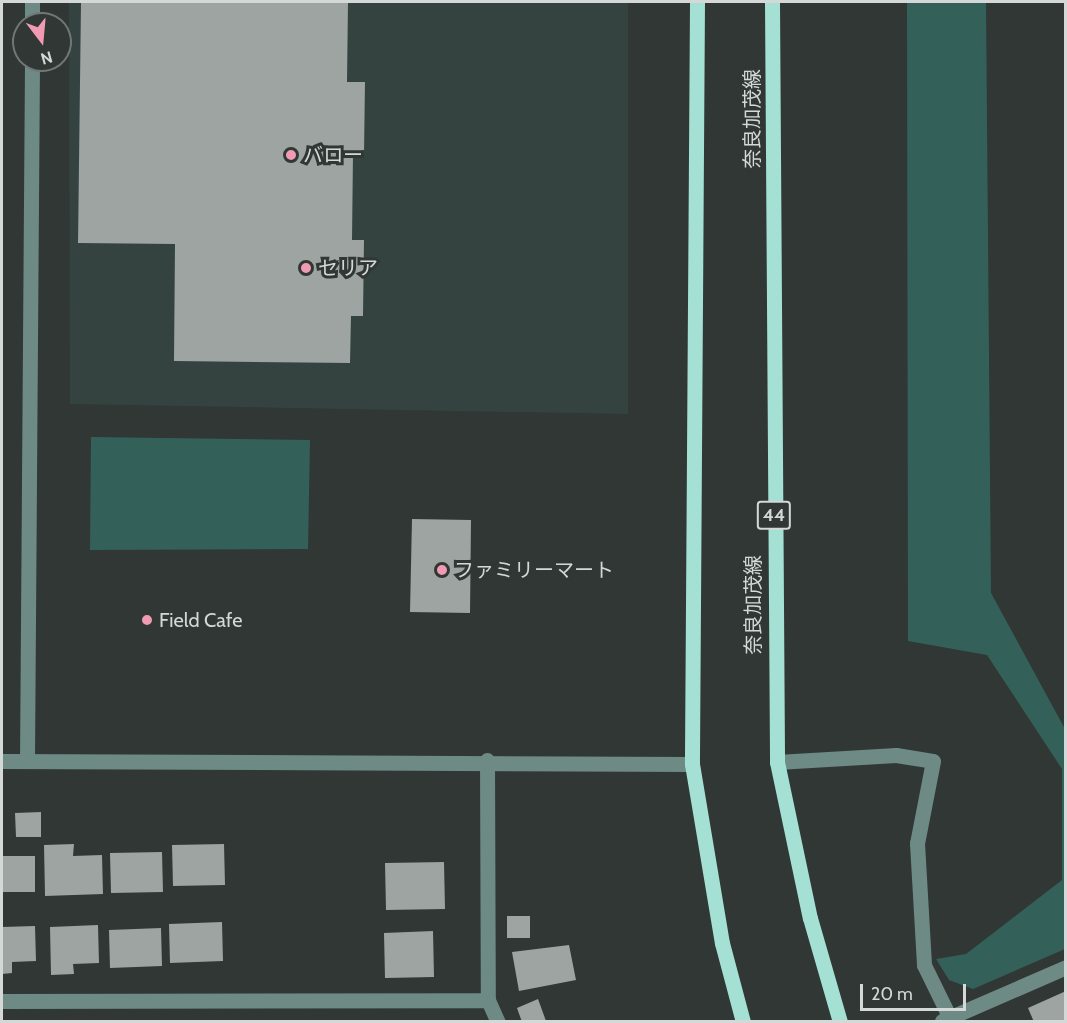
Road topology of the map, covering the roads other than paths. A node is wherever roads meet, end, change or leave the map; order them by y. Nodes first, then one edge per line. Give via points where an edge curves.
1 (697, 2) edge
2 (772, 2) edge
3 (32, 72) edge
4 (487, 760) junction
5 (2, 761) edge
6 (27, 761) junction
7 (777, 762) junction
8 (692, 764) junction
9 (1065, 967) edge
10 (488, 1000) junction
11 (2, 1001) edge
12 (946, 1020) edge
13 (498, 1022) edge
14 (743, 1022) edge
15 (840, 1022) edge

1 - 8 main road
2 - 7 main road, 奈良加茂線 / 44
3 - 6 street
4 - 6 street
4 - 8 street
4 - 10 street
5 - 6 street
7 - 12 street via 896,755 933,761 917,843 924,965
7 - 15 main road, 奈良加茂線 / 44 via 810,918
8 - 14 main road via 722,943
9 - 12 street
10 - 11 street
10 - 13 street

